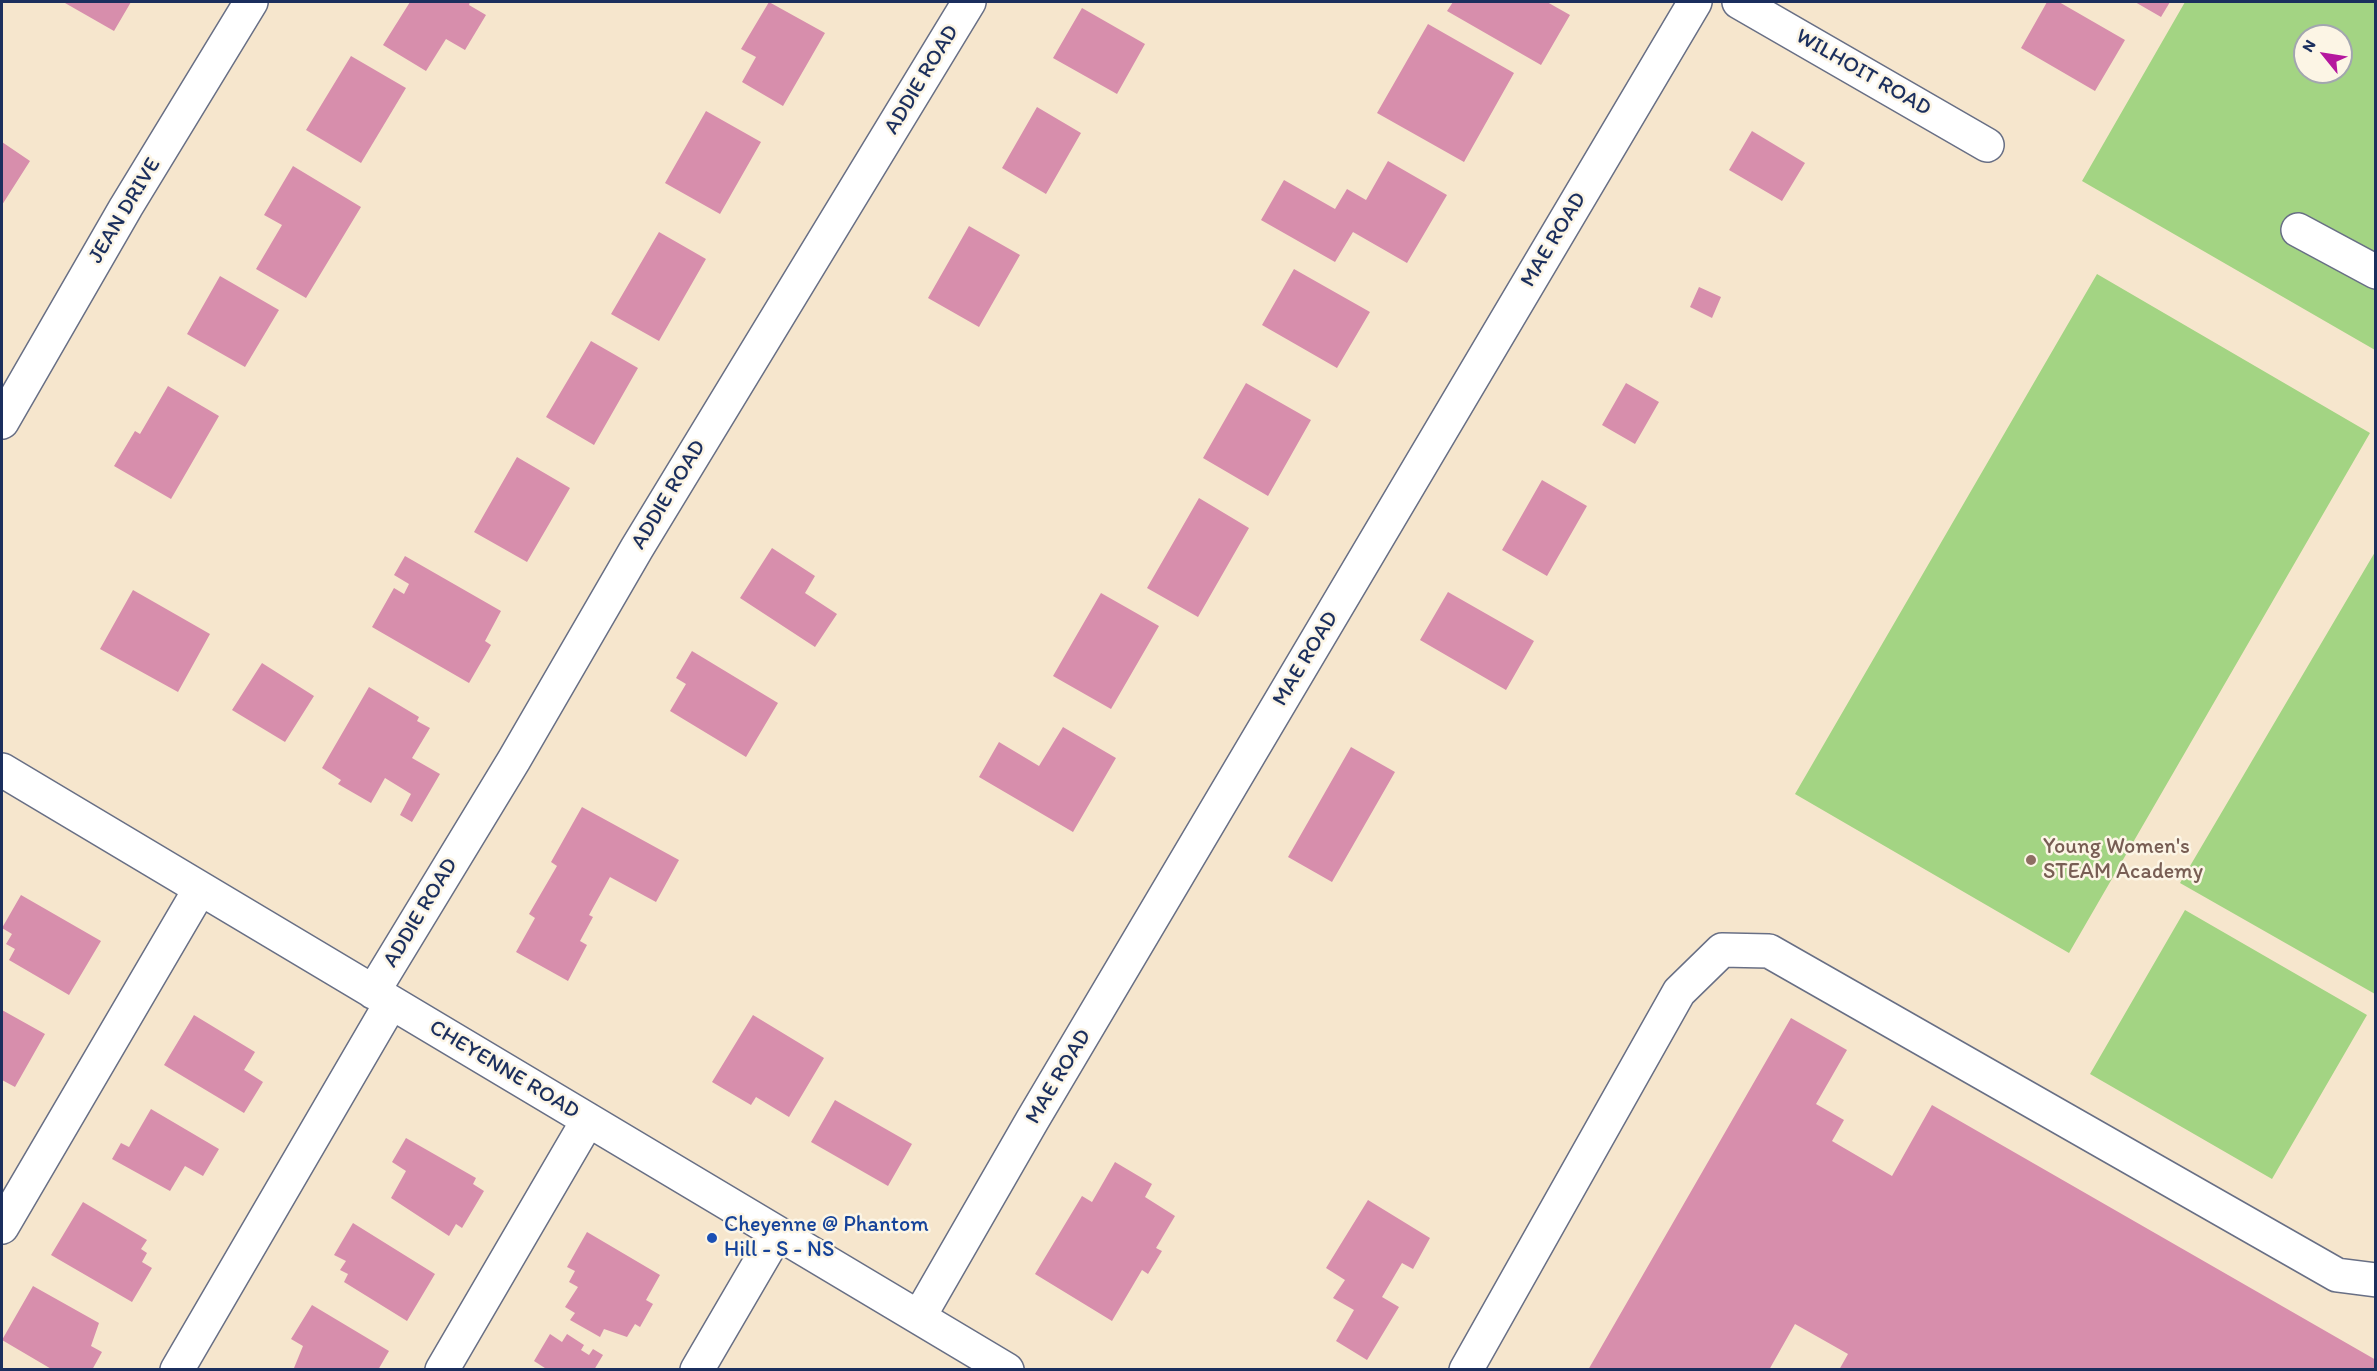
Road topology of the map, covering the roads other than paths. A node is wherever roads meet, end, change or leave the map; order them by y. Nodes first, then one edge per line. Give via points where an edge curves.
1 (251, 2) edge
2 (969, 2) edge
3 (1695, 2) edge
4 (1739, 2) edge
5 (1987, 145) dead end
6 (2298, 230) dead end
7 (2376, 272) edge
8 (2, 422) edge
9 (3, 775) edge
10 (200, 889) junction
11 (382, 997) junction
12 (588, 1120) junction
13 (2, 1227) edge
14 (777, 1233) junction
15 (2376, 1280) edge
16 (919, 1317) junction
17 (970, 1360) edge
18 (177, 1370) edge
19 (442, 1370) edge
20 (697, 1370) edge
21 (1007, 1370) edge
22 (1466, 1370) edge

1 - 8 street, JEAN DRIVE
2 - 11 street, ADDIE ROAD via 637,548
3 - 16 street, MAE ROAD
4 - 5 street, WILHOIT ROAD
6 - 7 street
9 - 10 street, CHEYENNE ROAD
10 - 11 street, CHEYENNE ROAD
10 - 13 street
11 - 12 street, CHEYENNE ROAD
11 - 18 street, ADDIE ROAD
12 - 14 street, CHEYENNE ROAD
12 - 19 street
14 - 16 street, CHEYENNE ROAD
14 - 20 street
15 - 22 street via 2337,1275 1769,951 1722,950 1678,992
16 - 17 street, CHEYENNE ROAD
17 - 21 street, CHEYENNE ROAD

